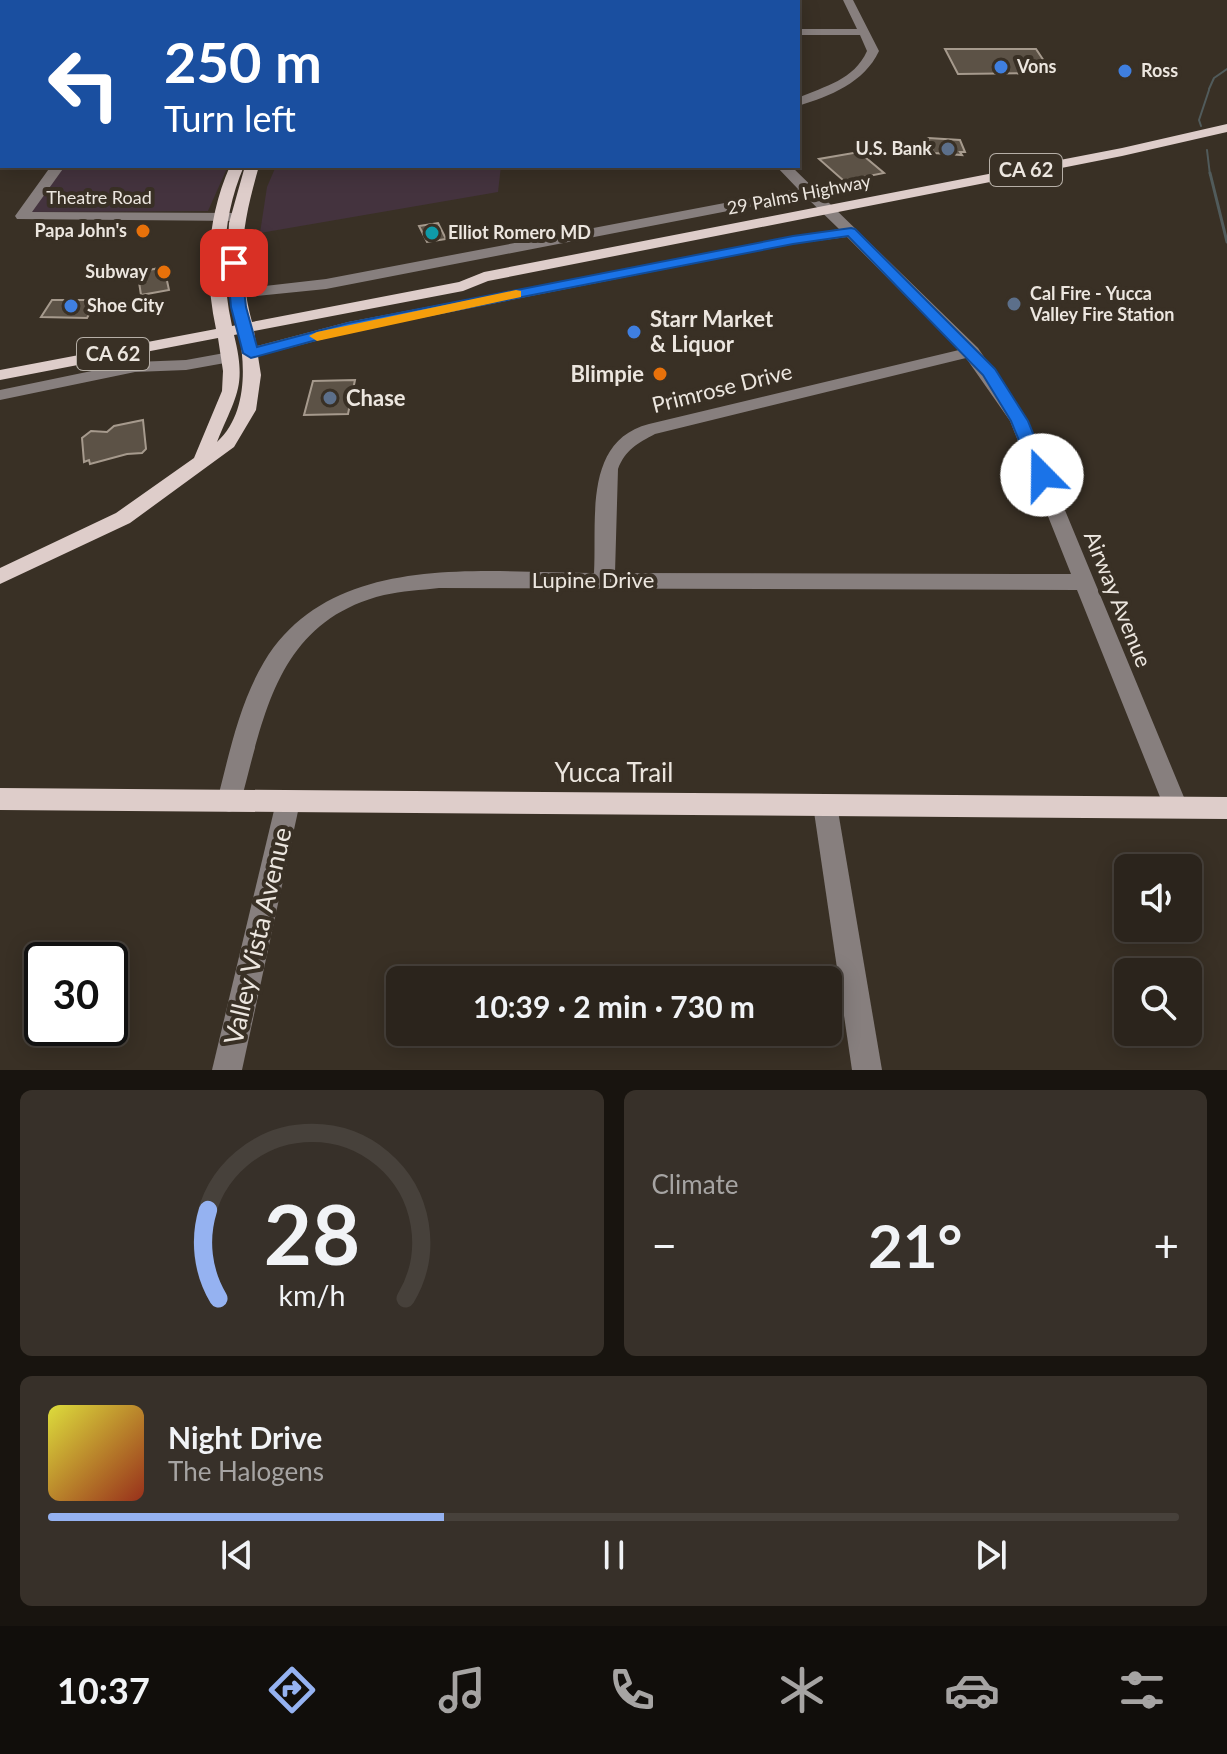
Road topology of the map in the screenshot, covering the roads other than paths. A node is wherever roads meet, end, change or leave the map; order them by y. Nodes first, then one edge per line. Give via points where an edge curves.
1 (848, 0) edge
2 (800, 32) edge
3 (862, 32) junction
4 (800, 86) edge
5 (823, 91) junction
6 (800, 101) edge
7 (1227, 128) edge
8 (1227, 136) edge
9 (1122, 152) junction
10 (57, 168) edge
11 (237, 168) edge
12 (251, 168) edge
13 (785, 168) edge
14 (807, 191) junction
15 (826, 210) junction
16 (229, 217) junction
17 (851, 232) junction
18 (236, 293) junction
19 (243, 323) junction
20 (225, 327) junction
21 (972, 352) junction
22 (251, 353) junction
23 (230, 357) junction
24 (0, 364) edge
25 (0, 375) edge
26 (0, 395) edge
27 (203, 460) junction
28 (0, 577) edge
29 (604, 580) junction
30 (1086, 582) junction
31 (0, 799) edge
32 (229, 801) junction
33 (288, 802) junction
34 (825, 805) junction
35 (1176, 807) junction
36 (1227, 808) edge
37 (227, 1070) edge
38 (867, 1070) edge

1 - 3 street
2 - 3 street
3 - 5 street via 873,51 869,64 856,78
4 - 5 street
5 - 6 street
7 - 9 main road, 29 Palms Highway / CA 62
8 - 9 main road, 29 Palms Highway / CA 62
9 - 15 main road, 29 Palms Highway / CA 62
10 - 16 street, Theatre Road via 22,216
11 - 16 main road
12 - 16 main road
13 - 14 street, Airway Avenue
14 - 15 street, Airway Avenue
14 - 18 street via 339,282
15 - 17 street, Airway Avenue
15 - 19 main road, 29 Palms Highway / CA 62 via 484,277 463,286
16 - 18 main road
16 - 20 main road via 217,263
17 - 21 street, Airway Avenue
17 - 22 street via 348,327
18 - 19 main road
19 - 20 main road, 29 Palms Highway / CA 62
19 - 22 main road
20 - 23 main road
20 - 24 main road, 29 Palms Highway / CA 62
20 - 25 main road, 29 Palms Highway / CA 62
21 - 29 street, Primrose Drive via 649,430 625,442 609,469
21 - 30 street, Airway Avenue via 1019,421
22 - 27 main road via 247,410 228,443
23 - 26 street via 135,367
23 - 27 main road via 232,385 207,438
27 - 28 main road via 123,518
29 - 30 street, Lupine Drive
29 - 32 street, Lupine Drive via 439,580 379,589 338,603 303,625 274,659 259,693
30 - 35 street, Airway Avenue
31 - 32 main road, Yucca Trail
32 - 33 main road, Yucca Trail
33 - 34 main road, Yucca Trail
33 - 37 street, Valley Vista Avenue
34 - 35 main road, Yucca Trail
34 - 38 street
35 - 36 main road, Yucca Trail

